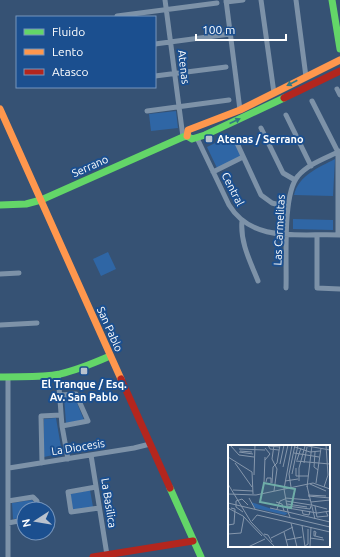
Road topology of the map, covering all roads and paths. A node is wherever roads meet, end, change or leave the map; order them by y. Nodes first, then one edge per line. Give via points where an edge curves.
1 (165, 0) edge
2 (243, 0) edge
3 (261, 0) edge
4 (296, 0) edge
5 (332, 0) edge
6 (226, 1) edge
7 (217, 3) dead end
8 (166, 10) junction
9 (117, 16) dead end
10 (230, 34) junction
11 (170, 42) junction
12 (156, 44) edge
13 (340, 49) edge
14 (340, 60) edge
15 (226, 67) dead end
16 (340, 71) edge
17 (174, 73) junction
18 (156, 76) edge
19 (306, 77) junction
20 (337, 89) dead end
21 (274, 93) junction
22 (340, 95) edge
23 (229, 100) dead end
24 (312, 101) dead end
25 (178, 107) junction
26 (0, 109) edge
27 (240, 110) junction
28 (147, 111) dead end
29 (286, 115) dead end
30 (261, 128) dead end
31 (185, 137) junction
32 (197, 138) junction
33 (236, 141) dead end
34 (339, 152) edge
35 (243, 157) junction
36 (311, 166) junction
37 (214, 172) junction
38 (295, 180) junction
39 (41, 200) junction
40 (0, 205) edge
41 (288, 207) junction
42 (242, 221) junction
43 (287, 235) junction
44 (317, 235) junction
45 (339, 235) edge
46 (19, 273) dead end
47 (0, 274) edge
48 (258, 281) dead end
49 (286, 288) dead end
50 (340, 289) edge
51 (37, 323) dead end
52 (0, 325) edge
53 (110, 356) junction
54 (58, 374) junction
55 (0, 377) edge
56 (8, 377) junction
57 (60, 395) junction
58 (61, 415) junction
59 (62, 426) junction
60 (150, 444) junction
61 (91, 455) junction
62 (68, 458) junction
63 (42, 463) junction
64 (9, 468) junction
65 (96, 487) junction
66 (8, 501) junction
67 (37, 501) edge
68 (99, 508) junction
69 (16, 522) edge
70 (8, 523) junction
71 (194, 541) junction
72 (110, 555) edge
73 (8, 557) edge
74 (93, 557) edge
75 (201, 557) edge

1 - 8 street, Atenas
2 - 6 street
3 - 21 street
4 - 19 street
5 - 13 main road
6 - 10 street
7 - 8 street
8 - 9 street
8 - 11 street, Atenas
10 - 11 street
10 - 27 street
11 - 12 street
11 - 17 street, Atenas
14 - 19 main road, Serrano
15 - 17 street
32 -> 16 main road
17 - 18 street
17 - 25 street, Atenas
19 -> 21 main road, Serrano
20 - 22 street
21 - 27 main road, Serrano
23 - 25 street
24 - 34 street
25 - 28 street
25 - 31 street, Atenas
26 - 39 main road, San Pablo
27 - 31 main road, Serrano via 188,130
29 - 36 street
30 - 38 street via 283,173
31 - 32 main road
31 - 39 main road, Serrano
32 - 37 street, Central
33 - 35 street
34 - 36 street
34 - 45 street
35 - 37 street
35 - 41 street via 261,195 272,203
36 - 38 street
37 - 42 street, Central via 229,205
38 - 41 street, Las Carmelitas via 290,191
39 - 40 main road, Serrano via 26,204
39 - 53 main road, San Pablo
41 - 43 street, Las Carmelitas
42 - 43 street, Central via 261,231
42 - 48 street via 243,241
43 - 44 street, Central
43 - 49 street, Las Carmelitas
44 - 45 street, Central
44 - 50 street via 317,288
46 - 47 street
51 - 52 street
53 - 54 main road via 79,369
53 - 60 main road, San Pablo
54 - 56 main road
54 - 57 street
55 - 56 main road
56 - 64 street
57 - 58 street
57 - 59 street via 76,394 88,421
58 - 59 street
58 - 63 street via 42,416
59 - 62 street
60 - 61 street, La Diocesis
60 - 71 main road, San Pablo
61 - 62 street, La Diocesis
61 - 65 street, La Basilica
62 - 63 street, La Diocesis
63 - 64 street, La Diocesis
64 - 66 street
65 - 68 street, La Basilica
65 - 68 street via 68,492 71,512
66 - 67 street via 33,497
66 - 70 street
68 - 72 street, La Basilica
69 - 70 street
70 - 73 street
71 - 72 main road
71 - 75 main road, San Pablo
72 - 74 main road

